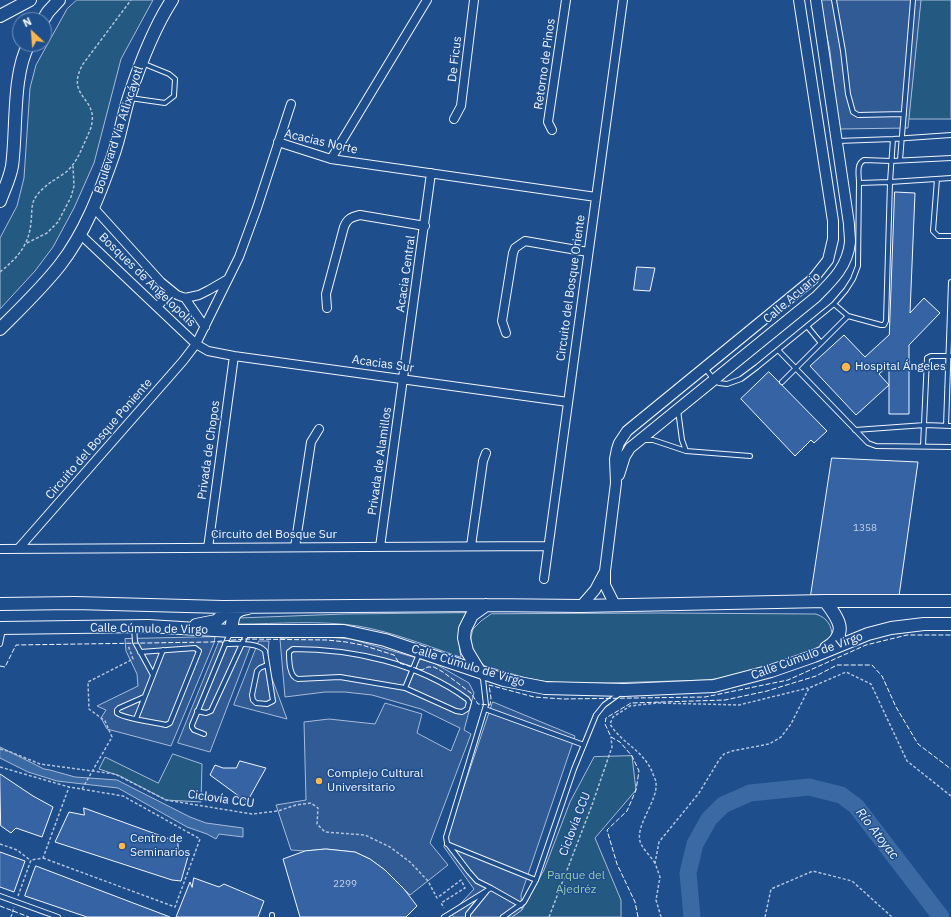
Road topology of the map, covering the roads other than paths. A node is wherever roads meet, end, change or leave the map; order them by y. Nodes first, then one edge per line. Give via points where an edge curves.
1 (30, 0) edge
2 (59, 0) edge
3 (172, 0) edge
4 (427, 0) edge
5 (474, 0) edge
6 (566, 0) edge
7 (623, 0) edge
8 (799, 0) edge
9 (816, 0) edge
10 (834, 0) edge
11 (913, 0) edge
12 (48, 12) edge
13 (0, 16) edge
14 (26, 52) edge
15 (141, 62) junction
16 (826, 71) junction
17 (810, 75) junction
18 (129, 98) junction
19 (291, 104) dead end
20 (904, 114) junction
21 (454, 119) dead end
22 (552, 130) dead end
23 (951, 135) edge
24 (893, 139) junction
25 (901, 139) junction
26 (837, 141) junction
27 (278, 142) junction
28 (951, 158) edge
29 (331, 159) junction
30 (900, 160) junction
31 (891, 161) junction
32 (431, 173) junction
33 (951, 178) edge
34 (937, 179) junction
35 (890, 182) junction
36 (859, 183) junction
37 (596, 197) junction
38 (0, 201) edge
39 (93, 207) junction
40 (425, 226) junction
41 (80, 234) junction
42 (951, 236) edge
43 (588, 252) junction
44 (228, 279) junction
45 (951, 282) edge
46 (171, 291) junction
47 (185, 298) junction
48 (834, 304) junction
49 (157, 307) junction
50 (327, 308) dead end
51 (848, 316) junction
52 (807, 326) junction
53 (205, 327) junction
54 (0, 329) edge
55 (506, 333) dead end
56 (821, 343) junction
57 (196, 344) junction
58 (778, 350) junction
59 (234, 356) junction
60 (949, 356) edge
61 (704, 368) junction
62 (795, 368) junction
63 (403, 378) junction
64 (714, 380) junction
65 (782, 382) dead end
66 (568, 402) junction
67 (678, 410) junction
68 (925, 425) junction
69 (946, 426) junction
70 (951, 426) edge
71 (319, 428) dead end
72 (855, 430) junction
73 (640, 440) junction
74 (923, 446) junction
75 (951, 447) edge
76 (686, 451) junction
77 (486, 453) dead end
78 (750, 456) dead end
79 (616, 483) junction
80 (471, 546) junction
81 (548, 546) junction
82 (295, 547) junction
83 (380, 547) junction
84 (0, 548) edge
85 (20, 548) junction
86 (208, 548) junction
87 (605, 571) junction
88 (544, 579) dead end
89 (825, 601) junction
90 (951, 601) edge
91 (2, 603) edge
92 (277, 605) junction
93 (486, 605) junction
94 (615, 605) junction
95 (224, 606) junction
96 (581, 606) junction
97 (951, 624) edge
98 (134, 626) junction
99 (1, 628) edge
100 (181, 628) junction
101 (230, 631) junction
102 (248, 631) junction
103 (0, 644) edge
104 (225, 644) junction
105 (242, 644) junction
106 (163, 650) junction
107 (420, 651) junction
108 (140, 652) junction
109 (814, 656) junction
110 (268, 665) junction
111 (413, 670) junction
112 (478, 671) junction
113 (153, 675) junction
114 (405, 688) junction
115 (624, 690) junction
116 (144, 697) junction
117 (485, 709) junction
118 (197, 710) junction
119 (136, 719) junction
120 (204, 734) dead end
121 (584, 745) junction
122 (447, 843) junction
123 (536, 880) junction
124 (491, 888) junction
125 (486, 892) junction
126 (0, 896) edge
127 (521, 904) junction
128 (446, 916) edge
129 (58, 917) edge
130 (468, 917) edge
131 (503, 917) edge

1 - 13 main road
2 - 12 main road
3 - 15 main road, Boulevard Vía Atlixcáyotl
4 - 29 street
5 - 21 street, De Ficus via 461,106
6 - 22 street, Retorno de Pinos via 548,122
7 - 37 street, Circuito del Bosque Oriente
8 - 17 street, Calle Acuario
9 - 16 street, Calle Acuario
10 - 20 lane via 851,109 855,115
11 - 20 lane
14 - 38 main road via 18,82 12,167
15 - 18 main road, Boulevard Vía Atlixcáyotl
15 - 18 lane via 169,74 175,80 174,96 165,103
16 - 17 street
16 - 26 street, Calle Acuario
17 - 61 street, Calle Acuario via 833,221 833,240 828,260 813,279
18 - 39 main road, Boulevard Vía Atlixcáyotl via 114,155
19 - 27 street
20 - 25 lane
23 - 25 lane
24 - 25 lane
24 - 26 lane
24 - 31 lane
25 - 30 lane
26 - 64 street, Calle Acuario via 849,224 850,243 846,260 835,278 816,297
27 - 29 street, Acacias Norte
27 - 44 street, Acacias Norte via 245,243
28 - 30 lane
29 - 32 street, Acacias Norte
30 - 31 lane
31 - 35 lane
31 - 36 lane via 860,162
32 - 37 street, Acacias Norte
32 - 40 street, Acacia Central
33 - 34 lane
34 - 35 lane
34 - 42 lane via 933,231 938,236
35 - 36 lane
35 - 51 lane via 886,321 881,325
36 - 48 lane via 858,266 853,279
37 - 43 street, Circuito del Bosque Oriente
39 - 41 main road, Boulevard Vía Atlixcáyotl
39 - 46 street, Bosques de Angelopolis
40 - 50 street via 360,215 353,216 347,221 326,294
40 - 63 street, Acacia Central
41 - 49 street, Bosques de Angelopolis
41 - 54 main road, Boulevard Vía Atlixcáyotl via 41,288
43 - 55 street via 525,242 515,248 502,321
43 - 66 street, Circuito del Bosque Oriente
44 - 47 street, Bosques de Angelopolis via 209,290
44 - 53 street, Acacias Norte
45 - 60 lane
46 - 47 street, Bosques de Angelopolis
46 - 49 street
47 - 53 street, Bosques de Angelopolis
48 - 51 lane
48 - 52 lane
49 - 57 street, Bosques de Angelopolis
51 - 56 lane
52 - 56 lane
52 - 58 lane
53 - 57 street, Acacias Norte
56 - 62 lane
57 - 59 street, Acacias Sur via 208,351
57 - 85 street, Circuito del Bosque Poniente
58 - 62 lane
58 - 64 lane via 741,379 727,384
59 - 63 street, Acacias Sur
59 - 86 street, Privada de Chopos
60 - 68 lane via 927,358
60 - 69 lane
61 - 64 lane
61 - 79 street, Calle Acuario via 627,430 617,449
62 - 65 lane
62 - 72 lane
63 - 66 street, Acacias Sur
63 - 83 street, Privada de Alamillos
64 - 67 street, Calle Acuario
66 - 81 street, Circuito del Bosque Oriente
67 - 73 street, Calle Acuario
67 - 76 lane
68 - 69 lane
68 - 72 lane
68 - 74 lane
69 - 70 lane
71 - 82 street via 311,442
72 - 74 lane via 868,443 876,446
73 - 76 lane via 653,440
73 - 79 street, Calle Acuario via 627,452
74 - 75 lane
76 - 78 lane
77 - 80 street
79 - 87 street, Calle Acuario
80 - 81 street, Circuito del Bosque Sur
80 - 83 street, Circuito del Bosque Sur
81 - 88 street, Circuito del Bosque Oriente
82 - 83 street, Circuito del Bosque Sur
82 - 86 street, Circuito del Bosque Sur
84 - 85 street, Circuito del Bosque Sur
85 - 86 street, Circuito del Bosque Sur
87 - 94 street, Calle Acuario via 605,585
87 - 96 street, Calle Acuario via 595,590
89 - 90 main road, Calle Cúmulo de Virgo
89 - 94 main road, Calle Cúmulo de Virgo
89 - 109 main road via 838,620 840,629 832,645
91 - 95 main road, Calle Cúmulo de Virgo
92 - 93 main road, Calle Cúmulo de Virgo
92 - 95 main road, Calle Cúmulo de Virgo
92 - 101 main road via 240,609 233,617
93 - 96 main road, Calle Cúmulo de Virgo
93 - 112 main road via 472,615 465,629 467,651
94 - 96 main road, Calle Cúmulo de Virgo
95 - 100 main road via 222,615 216,621
97 - 109 main road, Calle Cúmulo de Virgo via 891,628 868,634
98 - 99 main road, Calle Cúmulo de Virgo
98 - 100 main road, Calle Cúmulo de Virgo
98 - 108 lane via 135,640
99 - 103 lane
100 - 101 main road, Calle Cúmulo de Virgo
101 - 102 main road, Calle Cúmulo de Virgo
101 - 104 lane
102 - 105 lane
102 - 107 main road, Calle Cúmulo de Virgo via 344,631
104 - 105 lane
104 - 118 lane
105 - 110 lane via 263,648
105 - 118 lane via 211,711 208,713
106 - 108 lane
106 - 113 lane
106 - 119 lane via 195,648 199,654 170,724
107 - 111 lane
107 - 112 main road, Calle Cúmulo de Virgo
108 - 113 lane
109 - 115 main road, Calle Cúmulo de Virgo via 772,671 714,686
110 - 110 lane via 258,671 252,695 256,703 267,704 273,701
111 - 114 lane
111 - 114 lane via 467,699 469,702 466,710 456,711
111 - 114 lane via 355,654 315,649 293,649 289,652 294,678 340,677
112 - 115 main road, Calle Cúmulo de Virgo via 504,680 545,688
112 - 117 lane via 483,679
113 - 116 lane
115 - 121 lane via 604,705 596,715
116 - 119 lane
116 - 119 lane via 117,710 120,715
117 - 121 lane
117 - 122 lane via 446,837
118 - 120 lane via 192,727
121 - 123 lane
122 - 123 lane
122 - 124 lane via 477,881
123 - 127 lane
124 - 125 lane
124 - 127 lane
125 - 128 lane
125 - 130 lane
126 - 129 lane
127 - 131 lane

